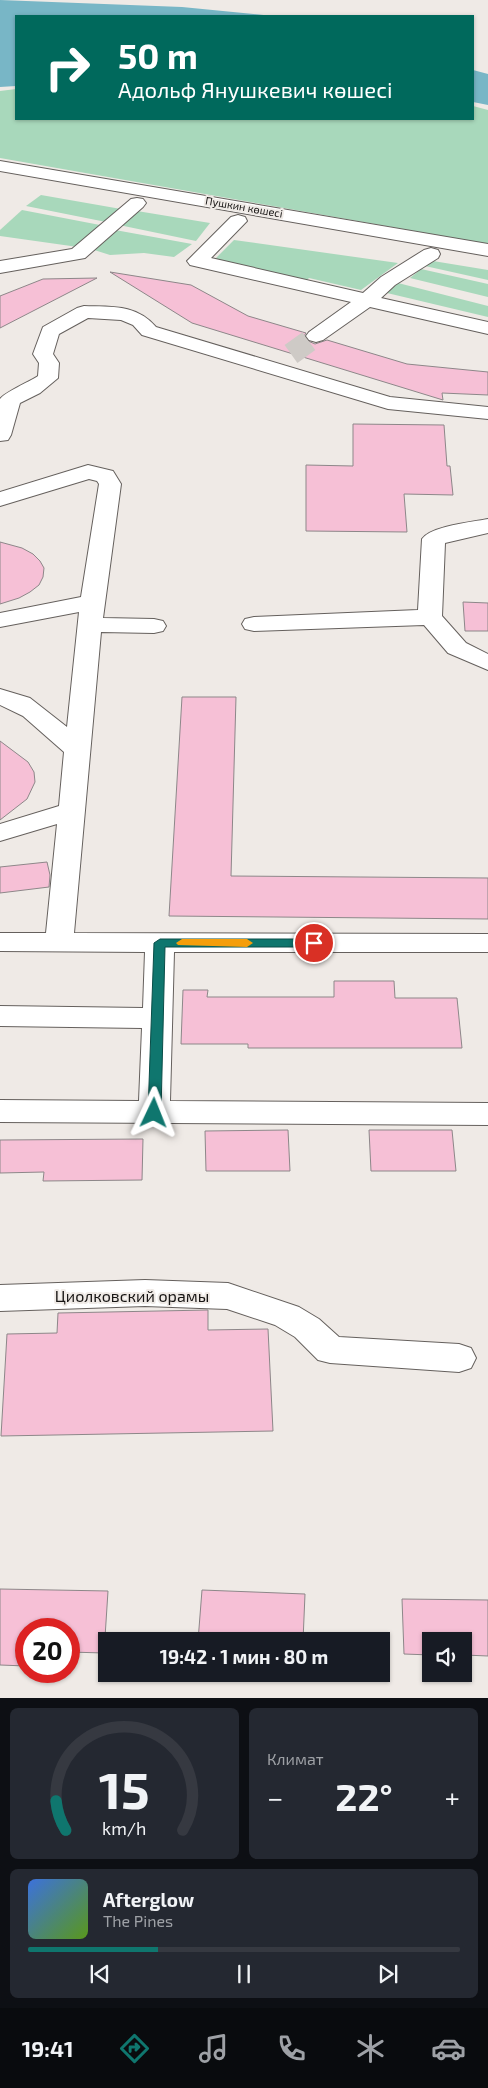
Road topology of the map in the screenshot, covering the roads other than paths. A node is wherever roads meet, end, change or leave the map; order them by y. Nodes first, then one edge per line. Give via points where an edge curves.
1 (0, 166) edge
2 (0, 180) edge
3 (137, 204) junction
4 (238, 221) junction
5 (488, 250) edge
6 (431, 254) junction
7 (488, 264) edge
8 (0, 267) edge
9 (368, 300) junction
10 (488, 328) edge
11 (316, 336) tunnel mouth
12 (291, 354) tunnel mouth
13 (268, 368) junction
14 (4, 407) edge
15 (488, 414) edge
16 (0, 435) edge
17 (0, 499) edge
18 (488, 526) edge
19 (91, 613) junction
20 (430, 617) junction
21 (0, 620) edge
22 (254, 624) dead end
23 (154, 626) dead end
24 (488, 663) edge
25 (0, 697) edge
26 (78, 751) junction
27 (72, 811) junction
28 (0, 833) edge
29 (0, 942) edge
30 (59, 942) junction
31 (160, 943) junction
32 (488, 943) edge
33 (0, 1016) edge
34 (158, 1018) junction
35 (0, 1111) edge
36 (154, 1113) junction
37 (488, 1114) edge
38 (0, 1298) edge
39 (459, 1358) dead end

1 - 5 main road, Пушкин көшесі
2 - 3 main road, Пушкин көшесі
3 - 4 main road, Пушкин көшесі
3 - 8 main road via 78,254
4 - 6 main road, Пушкин көшесі
4 - 9 main road via 197,261
6 - 7 main road, Пушкин көшесі
6 - 9 main road via 388,281
9 - 10 main road
9 - 11 main road
12 - 13 main road
13 - 14 main road via 149,331 140,321 125,314 84,312 50,331 43,354 49,363 48,378 10,400
13 - 15 main road via 388,403
14 - 16 main road
17 - 19 main road via 88,472 105,476 110,484
18 - 20 main road via 434,539
19 - 21 main road
19 - 23 main road
19 - 26 main road
20 - 22 main road
20 - 24 main road via 457,648
25 - 26 main road via 7,697 28,708
26 - 27 main road
27 - 28 main road
27 - 30 main road
29 - 30 main road
30 - 31 main road
31 - 32 main road
31 - 34 main road
33 - 34 main road
34 - 36 main road
35 - 36 main road
36 - 37 main road
38 - 39 main road, Циолковский орамы via 145,1293 228,1296 287,1316 307,1328 330,1350

